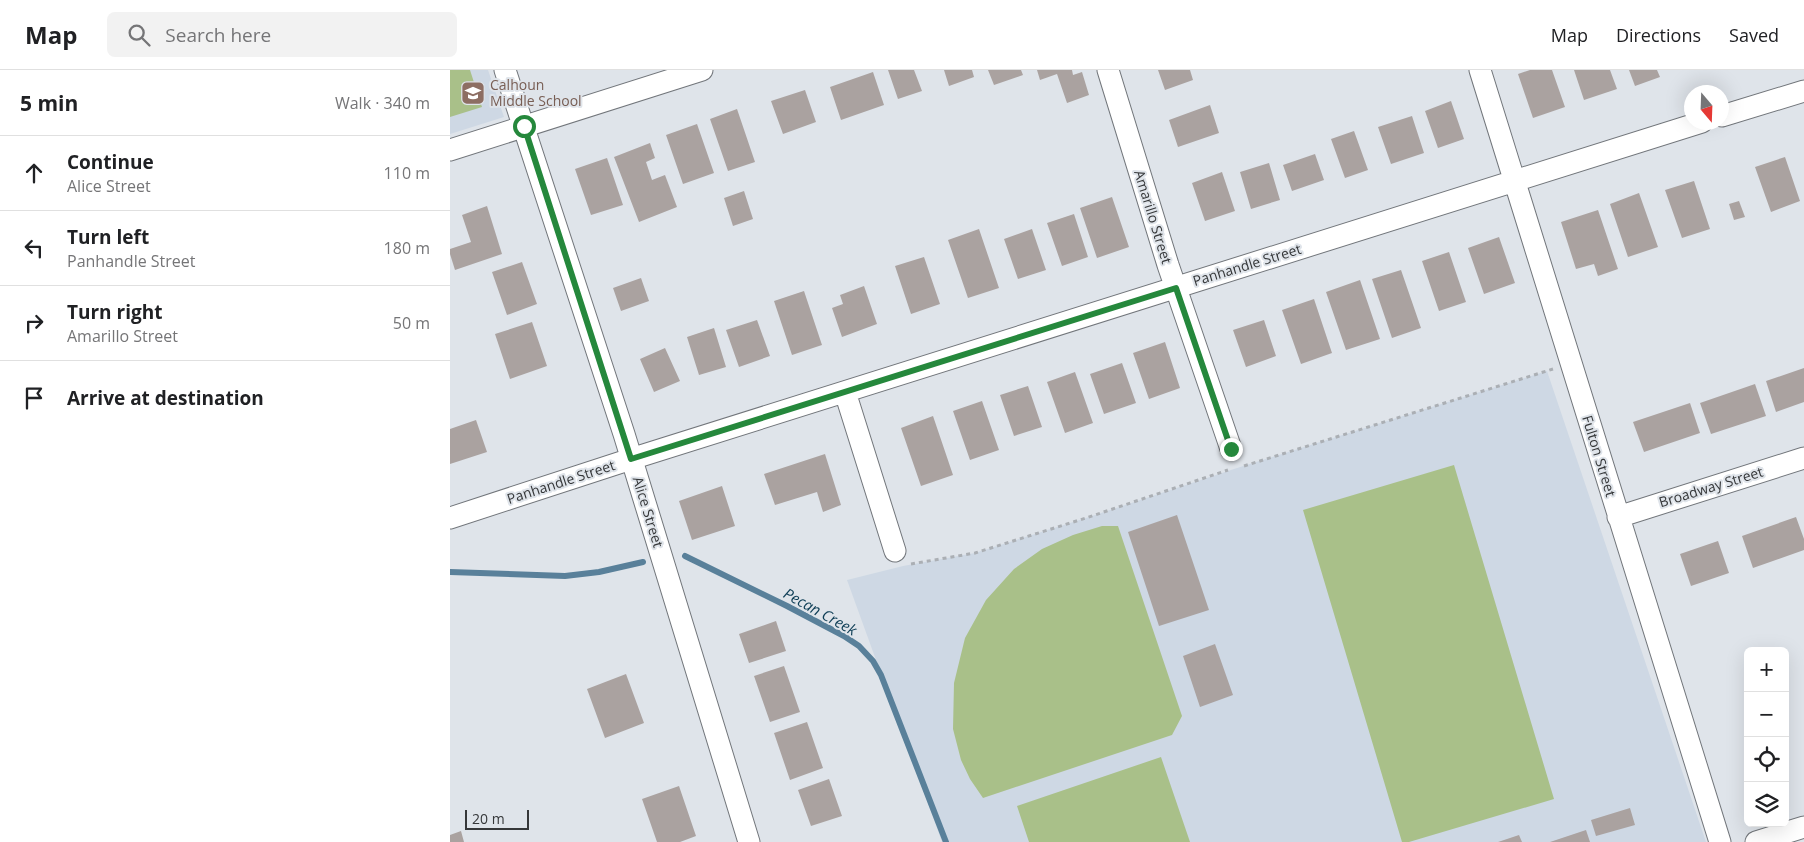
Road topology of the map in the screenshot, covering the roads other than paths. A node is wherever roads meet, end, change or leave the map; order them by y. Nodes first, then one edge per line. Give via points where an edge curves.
1 (505, 70) edge
2 (702, 70) edge
3 (1108, 70) edge
4 (1480, 70) edge
5 (1804, 90) edge
6 (1729, 114) edge
7 (524, 126) junction
8 (1684, 128) edge
9 (450, 150) edge
10 (1514, 182) junction
11 (1176, 288) junction
12 (844, 392) junction
13 (1231, 449) dead end
14 (1804, 458) edge
15 (631, 459) junction
16 (1618, 516) junction
17 (450, 518) edge
18 (895, 551) dead end
19 (1804, 827) edge
20 (749, 842) edge
21 (1720, 842) edge
22 (1756, 842) edge

1 - 7 street, Alice Street
2 - 7 street
3 - 11 street, Amarillo Street
4 - 10 street, Fulton Street
5 - 6 street
7 - 9 street
7 - 15 street, Alice Street
8 - 10 street, Panhandle Street
10 - 11 street, Panhandle Street
10 - 16 street, Fulton Street
11 - 12 street, Panhandle Street
11 - 13 street, Amarillo Street
12 - 15 street, Panhandle Street
12 - 18 street
14 - 16 street, Broadway Street
15 - 17 street, Panhandle Street
15 - 20 street, Alice Street
16 - 21 street, Fulton Street
19 - 22 street

